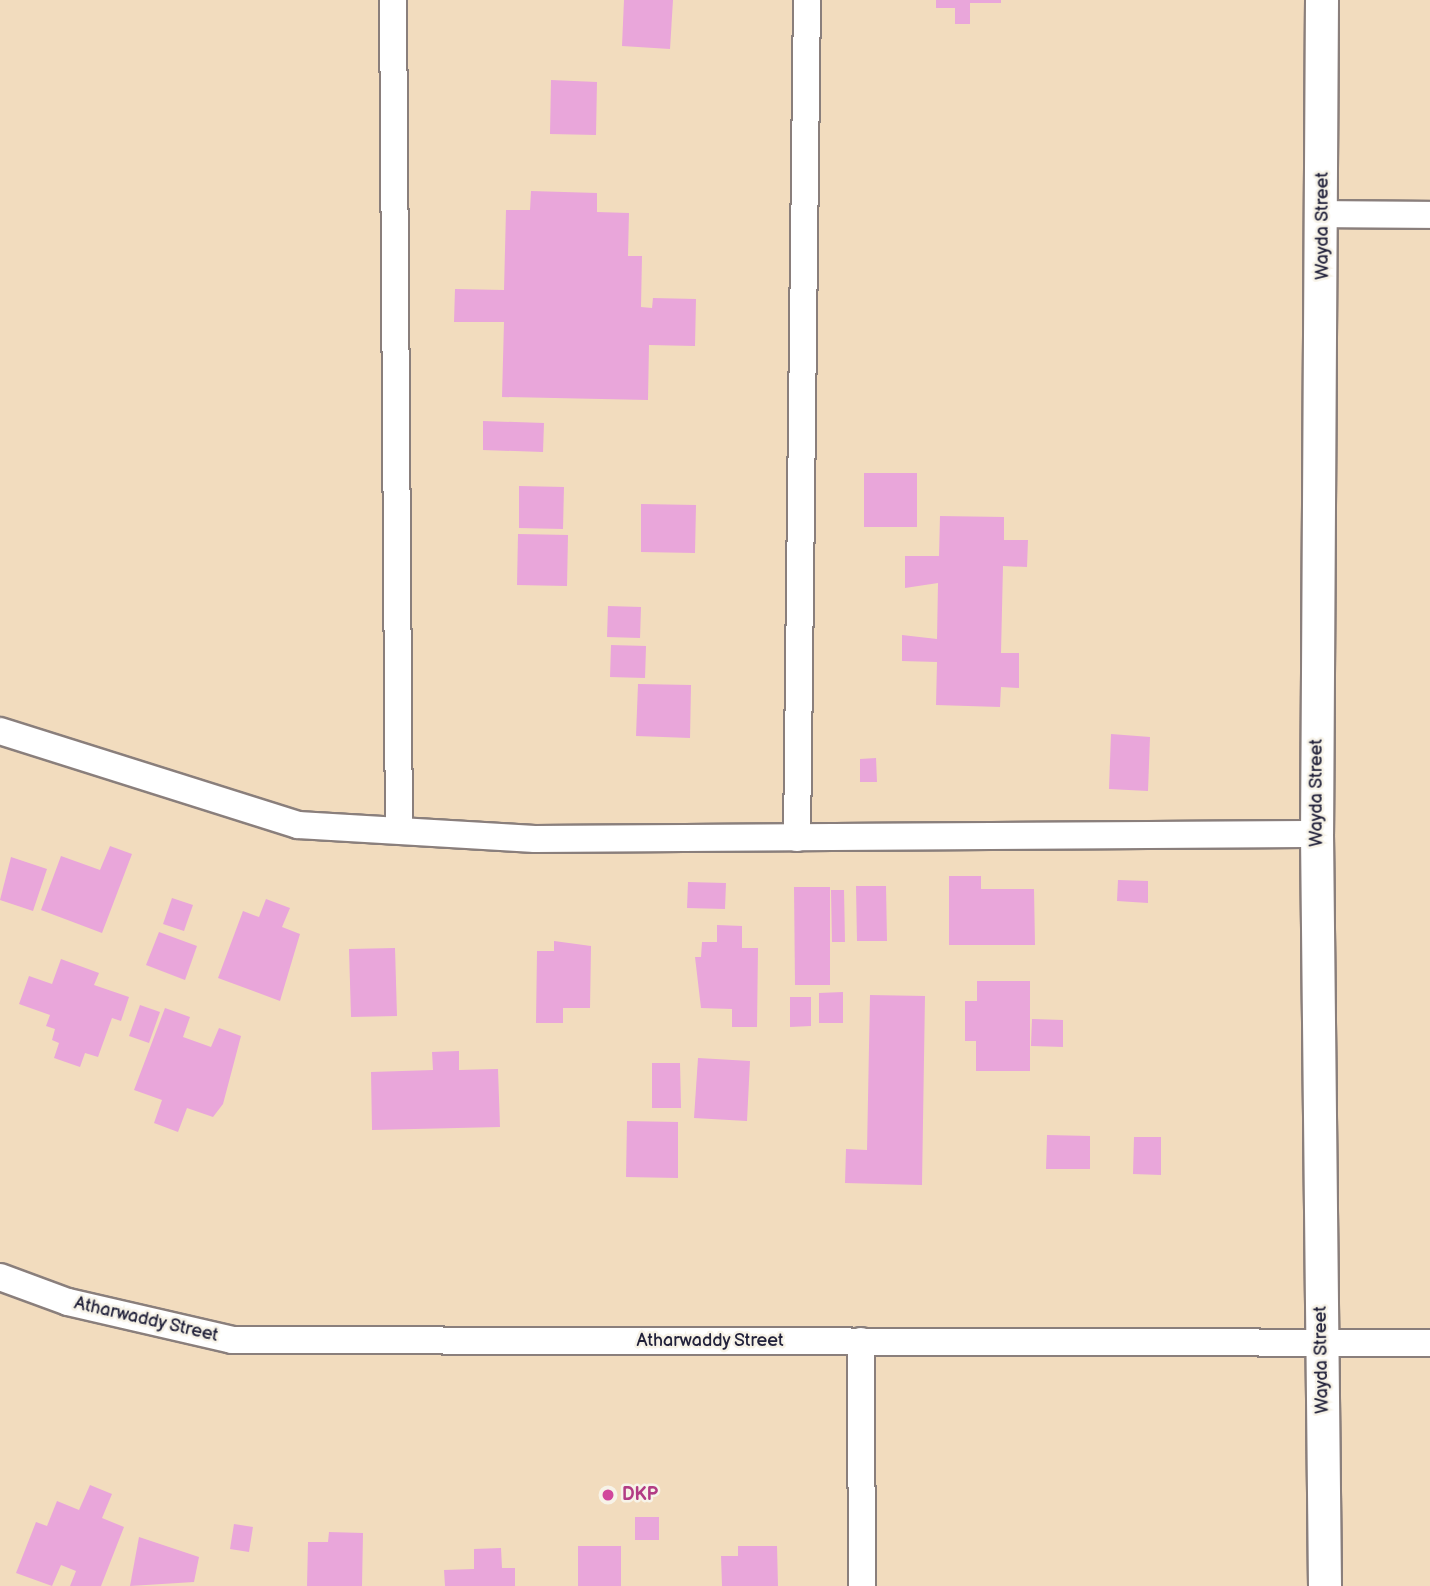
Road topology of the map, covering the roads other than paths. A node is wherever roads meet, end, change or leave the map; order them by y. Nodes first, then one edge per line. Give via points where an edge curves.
1 (393, 0) edge
2 (807, 0) edge
3 (1322, 0) edge
4 (1323, 214) junction
5 (1430, 215) edge
6 (0, 731) edge
7 (399, 830) junction
8 (1317, 834) junction
9 (797, 838) junction
10 (0, 1276) edge
11 (861, 1341) junction
12 (1322, 1343) junction
13 (1430, 1343) edge
14 (862, 1586) edge
15 (1325, 1586) edge

1 - 7 street
2 - 9 street
3 - 4 street, Wayda Street
4 - 5 street
4 - 8 street, Wayda Street
6 - 7 street via 298,825
7 - 9 street via 535,839
8 - 9 street
8 - 12 street, Wayda Street
10 - 11 street, Atharwaddy Street via 82,1306 232,1340
11 - 12 street, Atharwaddy Street
11 - 14 street
12 - 13 street, Atharwaddy Street
12 - 15 street, Wayda Street

